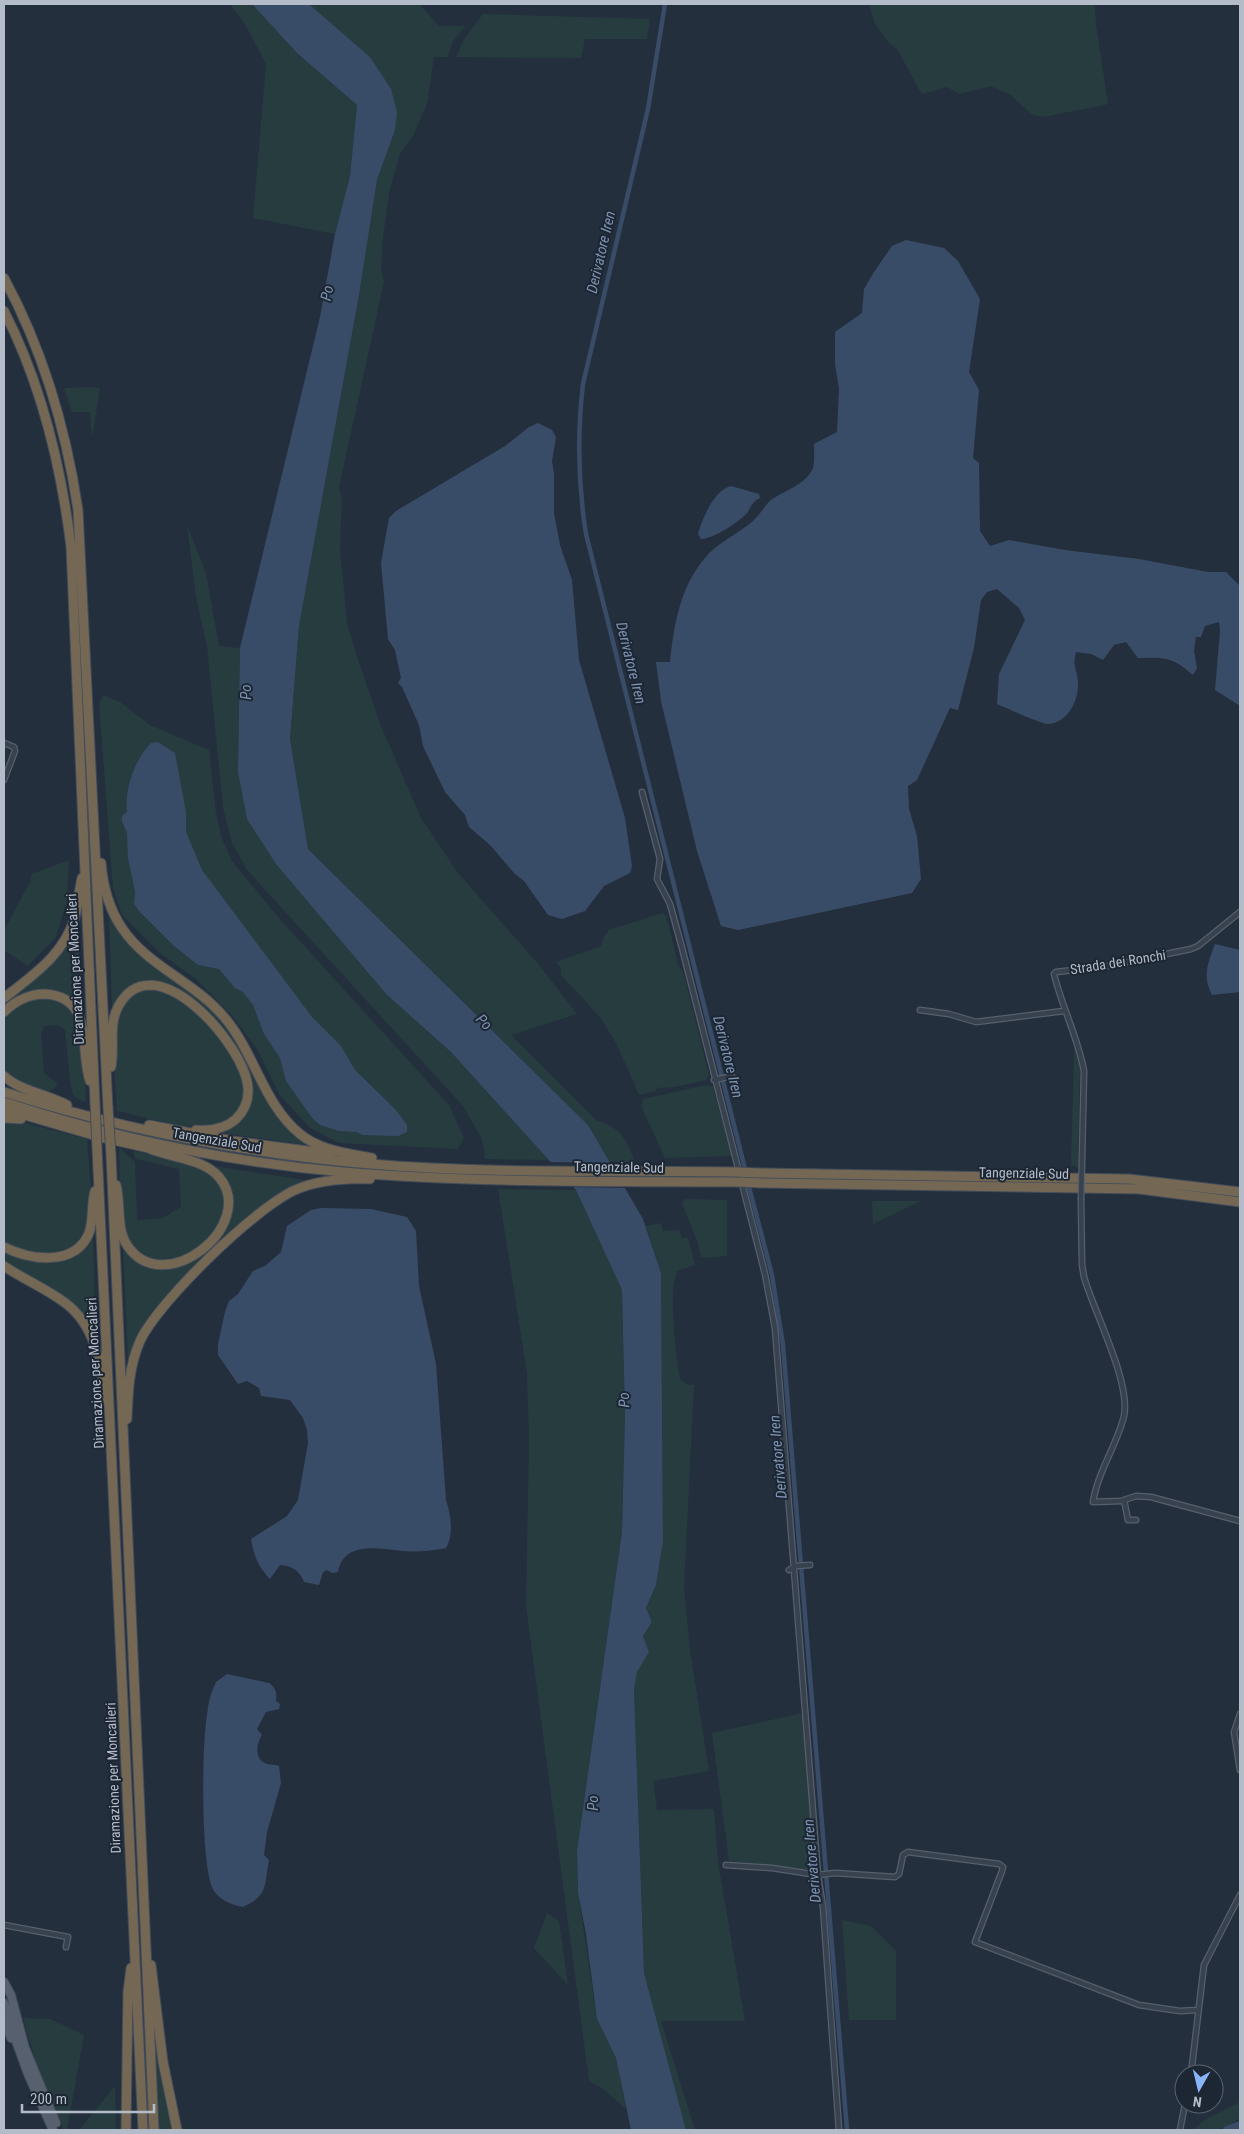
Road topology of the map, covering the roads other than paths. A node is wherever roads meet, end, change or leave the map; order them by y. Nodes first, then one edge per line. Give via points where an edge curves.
1 (4, 278) edge
2 (4, 311) edge
3 (4, 743) edge
4 (4, 780) edge
5 (642, 792) dead end
6 (93, 807) junction
7 (84, 868) junction
8 (1240, 912) edge
9 (4, 998) edge
10 (920, 1010) dead end
11 (1064, 1011) junction
12 (4, 1012) edge
13 (4, 1076) edge
14 (732, 1076) dead end
15 (714, 1080) junction
16 (108, 1085) junction
17 (94, 1089) junction
18 (4, 1092) edge
19 (4, 1102) edge
20 (67, 1105) junction
21 (4, 1109) edge
22 (4, 1118) edge
23 (45, 1122) junction
24 (160, 1128) junction
25 (148, 1148) junction
26 (225, 1157) junction
27 (372, 1158) junction
28 (426, 1167) junction
29 (111, 1172) junction
30 (428, 1177) junction
31 (98, 1184) junction
32 (1240, 1192) edge
33 (1240, 1202) edge
34 (4, 1247) edge
35 (4, 1266) edge
36 (112, 1433) junction
37 (123, 1447) junction
38 (1124, 1500) junction
39 (1136, 1520) dead end
40 (1240, 1521) edge
41 (810, 1565) dead end
42 (793, 1568) junction
43 (1240, 1714) edge
44 (1240, 1770) edge
45 (726, 1865) dead end
46 (818, 1875) junction
47 (1240, 1895) edge
48 (143, 1909) junction
49 (4, 1926) edge
50 (66, 1947) dead end
51 (134, 1950) junction
52 (4, 1982) edge
53 (4, 2003) edge
54 (1198, 2010) junction
55 (4, 2011) edge
56 (4, 2020) edge
57 (1192, 2064) edge
58 (43, 2110) junction
59 (1183, 2114) edge
60 (56, 2128) edge
61 (126, 2130) edge
62 (143, 2130) edge
63 (154, 2130) edge
64 (177, 2130) edge
65 (839, 2130) edge
66 (1180, 2130) edge

1 - 6 highway, Diramazione per Moncalieri via 37,349 63,431 78,510
2 - 7 highway, Diramazione per Moncalieri via 37,389 58,465 71,546
3 - 4 street via 14,747 15,751
5 - 15 street via 660,859 657,879 670,904
6 - 16 highway, Diramazione per Moncalieri
6 - 27 highway via 108,899 129,939 147,956 201,994 225,1017 243,1042 273,1103 288,1124 321,1147
7 - 9 highway via 75,918 62,946 46,965
7 - 17 highway, Diramazione per Moncalieri
8 - 11 street, Strada dei Ronchi via 1191,949 1108,966 1056,972
10 - 11 street via 976,1022
11 - 38 street, Strada dei Ronchi, bridge via 1084,1071 1081,1200 1084,1277 1119,1375 1124,1402 1123,1418 1093,1502
12 - 17 highway via 17,1002 36,995 54,995 71,1004 82,1023 88,1074
13 - 20 highway via 17,1085
14 - 15 street
15 - 42 street via 765,1274 775,1328
16 - 24 highway via 113,1020 124,997 138,988 158,985 191,1003 213,1024 236,1057 247,1080 247,1100 237,1117 221,1128
16 - 29 highway, Diramazione per Moncalieri, bridge
17 - 31 highway, Diramazione per Moncalieri, bridge
18 - 20 highway
18 - 28 highway, Tangenziale Sud via 102,1120 226,1146 320,1159
19 - 26 highway, Tangenziale Sud via 124,1136
20 - 24 highway
21 - 23 highway
22 - 23 highway
23 - 25 highway
24 - 27 highway via 274,1147
25 - 26 highway
25 - 29 highway via 208,1168 219,1177 225,1188 227,1206 220,1228 211,1242 193,1256 160,1265 134,1253 123,1237 118,1192
26 - 30 highway, Tangenziale Sud via 342,1172
27 - 28 highway
28 - 32 highway, Tangenziale Sud, bridge via 1129,1179
29 - 37 highway, Diramazione per Moncalieri
30 - 33 highway, Tangenziale Sud, bridge via 1139,1189
30 - 37 highway via 316,1183 286,1195 252,1218 165,1303 146,1330 130,1372
31 - 34 highway via 89,1232 74,1250 43,1258 19,1254
31 - 36 highway, Diramazione per Moncalieri
35 - 36 highway via 66,1303 85,1324 98,1358
36 - 51 highway, Diramazione per Moncalieri
37 - 48 highway, Diramazione per Moncalieri
38 - 39 street via 1128,1520
38 - 40 street via 1136,1496 1164,1499
41 - 42 street
42 - 46 street
43 - 44 street via 1234,1732
45 - 46 street
46 - 54 street via 836,1873 895,1878 903,1855 908,1852 999,1864 1002,1871 975,1942 1139,2005 1180,2011
46 - 65 street
47 - 54 street via 1204,1965
48 - 63 highway, Diramazione per Moncalieri
48 - 64 highway via 163,2062
49 - 50 street via 68,1937
51 - 61 highway via 128,1992
51 - 62 highway, Diramazione per Moncalieri
52 - 60 main road
53 - 60 main road
54 - 57 street
55 - 58 main road
56 - 58 main road via 24,2075
58 - 60 main road
59 - 66 street

